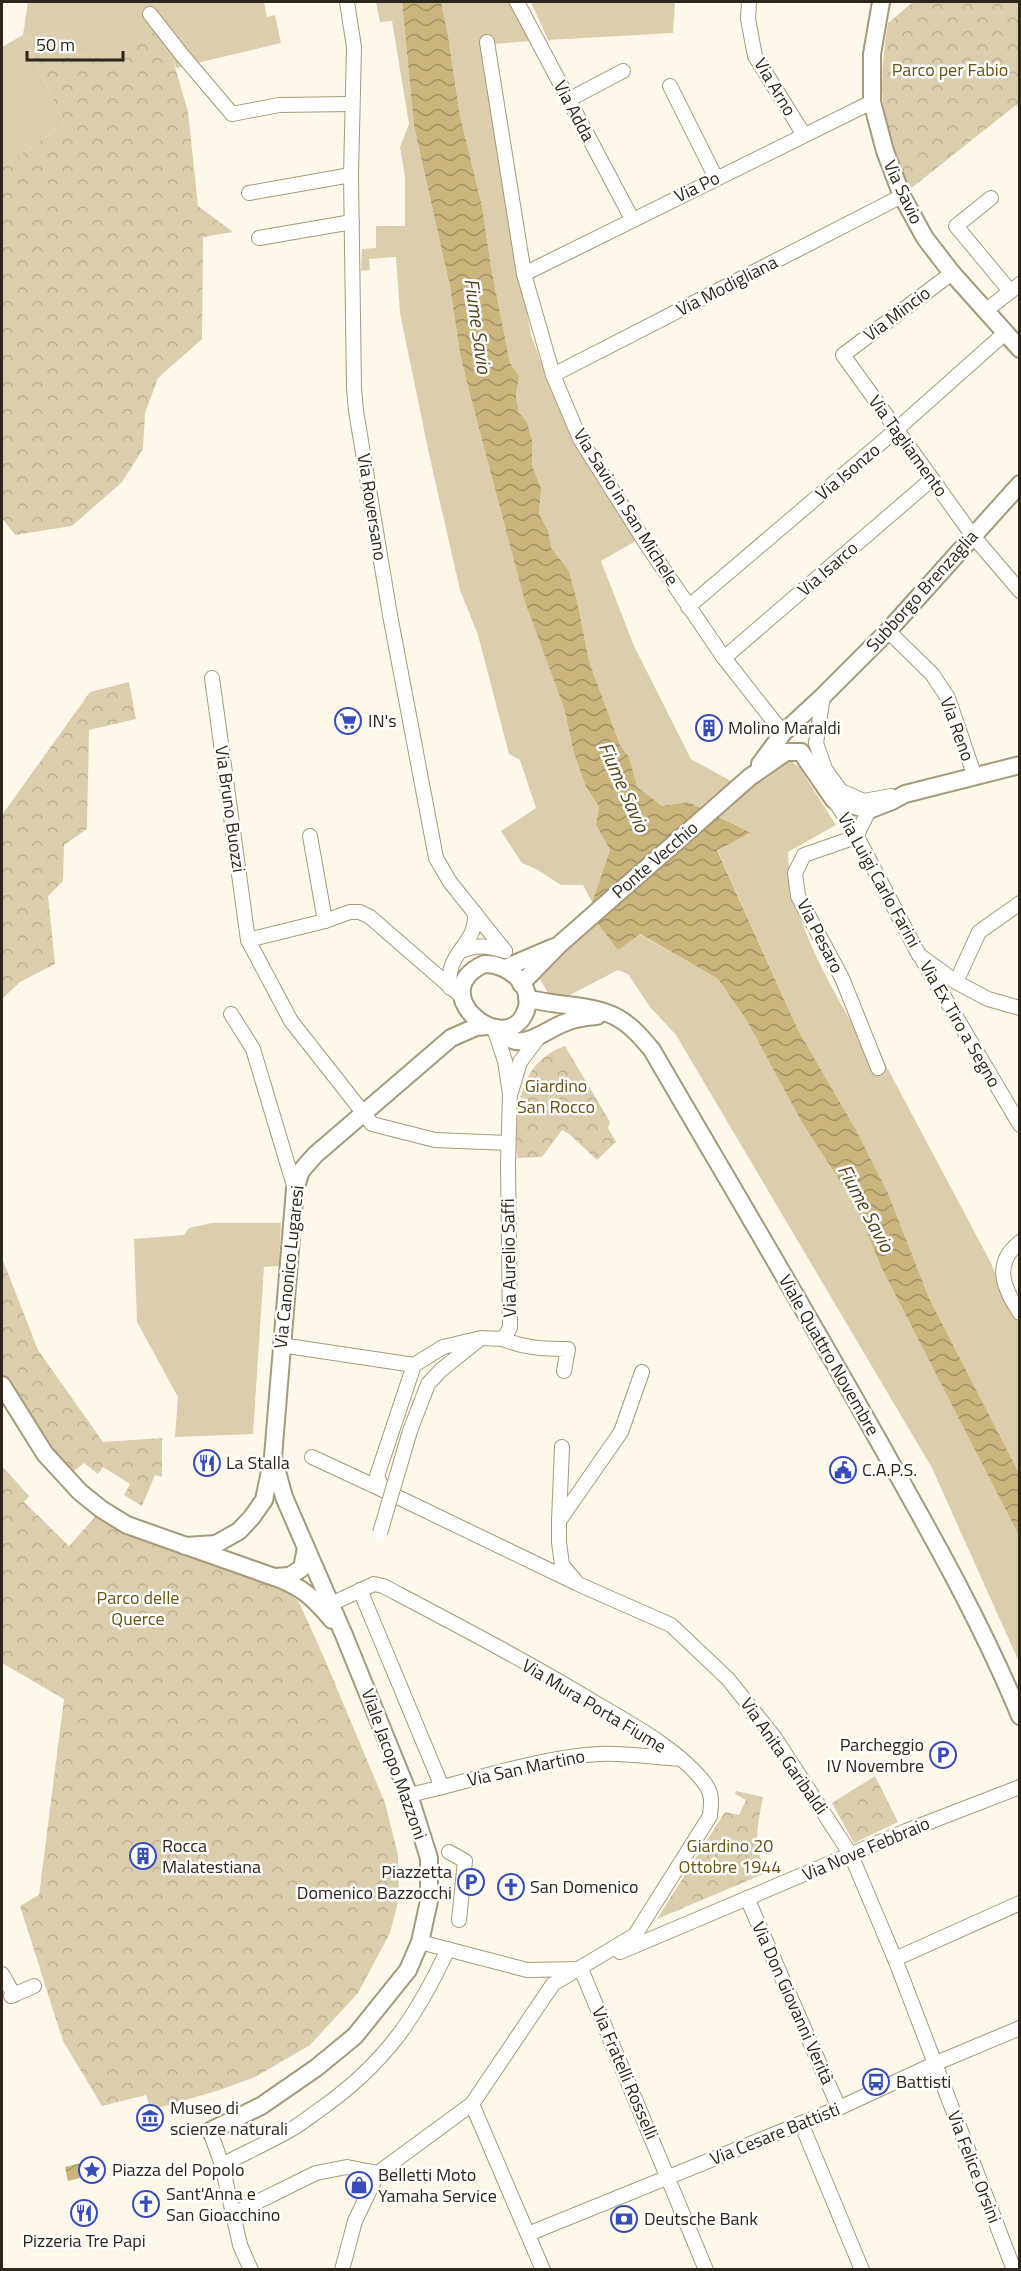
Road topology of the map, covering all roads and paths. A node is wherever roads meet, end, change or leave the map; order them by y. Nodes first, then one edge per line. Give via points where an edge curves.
1 (346, 2) edge
2 (517, 2) edge
3 (749, 2) edge
4 (881, 2) edge
5 (150, 14) dead end
6 (487, 42) dead end
7 (623, 71) dead end
8 (670, 86) dead end
9 (568, 100) junction
10 (872, 102) junction
11 (351, 104) junction
12 (804, 135) junction
13 (351, 174) junction
14 (716, 178) junction
15 (249, 193) dead end
16 (902, 196) junction
17 (991, 198) dead end
18 (632, 219) junction
19 (352, 222) junction
20 (259, 238) dead end
21 (952, 273) junction
22 (524, 274) junction
23 (1015, 287) edge
24 (985, 311) junction
25 (1005, 333) junction
26 (1020, 350) edge
27 (843, 355) joint
28 (553, 375) junction
29 (896, 430) junction
30 (932, 479) junction
31 (1020, 484) edge
32 (973, 536) junction
33 (1020, 591) edge
34 (688, 607) junction
35 (888, 632) junction
36 (724, 658) junction
37 (213, 678) dead end
38 (823, 696) junction
39 (783, 733) junction
40 (1020, 765) edge
41 (750, 777) junction
42 (975, 777) junction
43 (905, 794) junction
44 (834, 800) junction
45 (869, 810) junction
46 (310, 836) dead end
47 (856, 837) junction
48 (1020, 903) edge
49 (475, 913) junction
50 (325, 921) junction
51 (248, 940) junction
52 (560, 944) junction
53 (461, 951) junction
54 (919, 954) junction
55 (504, 961) junction
56 (956, 982) junction
57 (525, 991) junction
58 (459, 996) junction
59 (544, 1003) junction
60 (1020, 1008) edge
61 (231, 1014) dead end
62 (609, 1014) junction
63 (493, 1027) junction
64 (552, 1028) junction
65 (451, 1038) junction
66 (538, 1038) junction
67 (878, 1068) dead end
68 (510, 1094) junction
69 (364, 1112) junction
70 (1020, 1125) edge
71 (508, 1143) junction
72 (294, 1189) junction
73 (1020, 1242) edge
74 (1020, 1313) edge
75 (481, 1338) junction
76 (503, 1340) junction
77 (281, 1345) junction
78 (414, 1365) junction
79 (564, 1371) dead end
80 (642, 1372) dead end
81 (2, 1385) edge
82 (562, 1447) dead end
83 (273, 1457) junction
84 (312, 1457) dead end
85 (383, 1490) junction
86 (559, 1521) junction
87 (379, 1537) dead end
88 (184, 1546) junction
89 (306, 1548) junction
90 (274, 1577) junction
91 (578, 1584) junction
92 (360, 1590) junction
93 (331, 1604) junction
94 (345, 1635) junction
95 (1020, 1716) edge
96 (681, 1760) junction
97 (1020, 1786) edge
98 (442, 1787) junction
99 (409, 1795) junction
100 (449, 1852) dead end
101 (851, 1855) junction
102 (747, 1898) junction
103 (1020, 1903) edge
104 (459, 1920) dead end
105 (420, 1942) junction
106 (448, 1949) junction
107 (895, 1959) junction
108 (581, 1969) junction
109 (2, 1974) edge
110 (34, 1986) dead end
111 (1020, 2028) edge
112 (934, 2064) junction
113 (472, 2104) junction
114 (839, 2108) junction
115 (801, 2123) junction
116 (210, 2131) joint
117 (222, 2164) junction
118 (378, 2173) junction
119 (669, 2178) junction
120 (235, 2213) junction
121 (528, 2234) junction
122 (251, 2270) edge
123 (342, 2270) edge
124 (543, 2270) edge
125 (706, 2270) edge
126 (862, 2270) edge
127 (1014, 2270) edge

1 - 11 street, Via Roversano via 354,47
2 - 9 street, Via Adda
3 - 12 street, Via Arno via 755,56
4 - 10 street, Via Savio via 872,54
5 - 11 street via 232,114 279,105
6 - 22 street, Via Savio in San Michele
7 - 9 street
8 - 14 street
9 - 18 street, Via Adda
10 - 12 street, Via Po
10 - 16 street, Via Savio
11 - 13 street, Via Roversano
12 - 14 street, Via Po
13 - 15 street
13 - 19 street, Via Roversano
14 - 18 street, Via Po
16 - 21 street, Via Savio via 925,237
16 - 28 street, Via Modigliana
17 - 23 street via 956,226
18 - 22 street, Via Po
19 - 20 street
19 - 49 street, Via Roversano via 354,388 390,615 436,858
21 - 24 street, Via Savio
21 - 27 street, Via Mincio
22 - 28 street, Via Savio in San Michele
23 - 24 street
24 - 25 street, Via Savio
25 - 26 street, Via Savio
25 - 29 street, Via Isonzo
27 - 29 street, Via Tagliamento
28 - 34 street, Via Savio in San Michele via 580,439
29 - 30 street, Via Tagliamento
29 - 34 street, Via Isonzo
30 - 32 street, Via Tagliamento
30 - 36 street, Via Isarco
31 - 32 street, Subborgo Brenzaglia
32 - 33 street, Via Tagliamento
32 - 35 street, Subborgo Brenzaglia
34 - 36 street, Via Savio in San Michele
35 - 38 street, Subborgo Brenzaglia
35 - 42 street, Via Reno via 932,674 948,698
36 - 39 street, Via Savio in San Michele
37 - 51 street, Via Bruno Buozzi
38 - 39 street
38 - 43 street via 816,743 825,769 841,791 864,801
39 - 41 street
40 - 42 street
41 - 44 street, Via Luigi Carlo Farini via 786,752 801,753
41 - 52 street, Ponte Vecchio
42 - 43 street
43 - 45 street
44 - 45 street, Via Luigi Carlo Farini
44 - 47 street, Via Luigi Carlo Farini
45 - 47 street
46 - 50 street
47 - 54 street, Via Luigi Carlo Farini
47 - 67 street, Via Pesaro via 804,855 795,873 798,896 842,978
48 - 56 street via 979,932
49 - 53 street via 474,929
49 - 55 street, Via Roversano
50 - 51 street
50 - 58 street via 350,912 370,916
51 - 69 street via 291,1021
52 - 55 street, Ponte Vecchio
52 - 57 street, Ponte Vecchio
53 - 55 street via 487,945
53 - 58 street via 449,970
54 - 56 street, Via Luigi Carlo Farini
54 - 70 street, Via Ex Tiro a Segno
55 - 57 street
55 - 58 street via 476,967 464,980
56 - 60 street, Via Luigi Carlo Farini via 987,999
57 - 59 street, Viale Quattro Novembre
57 - 63 street via 527,1007 520,1021 508,1028
58 - 63 street via 472,1014
58 - 65 street via 458,1024
59 - 62 street, Viale Quattro Novembre
59 - 64 street via 552,1015
61 - 72 street via 253,1049
62 - 64 street via 579,1018
62 - 95 street, Viale Quattro Novembre via 630,1026 652,1050 946,1561
63 - 65 street via 476,1027
63 - 66 street via 516,1042
63 - 68 street, Via Aurelio Saffi via 505,1062
64 - 66 street
65 - 69 street, Via Canonico Lugaresi
66 - 68 street via 520,1062
68 - 71 street, Via Aurelio Saffi
69 - 71 street via 372,1124 435,1140
69 - 72 street, Via Canonico Lugaresi via 307,1162
71 - 76 street, Via Aurelio Saffi via 510,1328
72 - 77 street, Via Canonico Lugaresi
73 - 74 street via 1003,1265 1003,1280
75 - 76 street, Via Aurelio Saffi
75 - 78 street, Via Aurelio Saffi via 442,1347
75 - 87 street, bridge via 428,1384
76 - 79 street via 546,1349 568,1349
77 - 78 street
77 - 83 street, Via Canonico Lugaresi
78 - 85 street via 376,1476
80 - 86 street via 621,1432
81 - 88 street via 45,1454 80,1492 124,1524
82 - 86 street
83 - 88 street via 264,1500 239,1531 216,1544
83 - 89 street, Viale Jacopo Mazzoni via 284,1497
84 - 85 street, Via Anita Garibaldi
85 - 91 street, Via Anita Garibaldi
86 - 91 street via 562,1565
88 - 90 street
89 - 90 street via 302,1568 290,1576
89 - 93 street, Viale Jacopo Mazzoni
90 - 94 street via 312,1597
91 - 101 street, Via Anita Garibaldi via 671,1625 728,1679 775,1738
92 - 93 street
92 - 96 street, Via Mura Porta Fiume via 374,1584 383,1586 567,1685 641,1730
92 - 98 street, Viale Jacopo Mazzoni
93 - 94 street, Viale Jacopo Mazzoni
94 - 99 street, Viale Jacopo Mazzoni
96 - 98 street, Via San Martino via 574,1756
96 - 108 street, Via Mura Porta Fiume via 707,1786 712,1800 710,1816 635,1935
97 - 101 street, Via Nove Febbraio
98 - 99 street, Via San Martino
99 - 105 street, Viale Jacopo Mazzoni via 429,1858 429,1901
100 - 104 street via 465,1861
101 - 102 street, Via Nove Febbraio
101 - 107 street, Via Anita Garibaldi
102 - 108 street, Via Nove Febbraio
102 - 114 street, Via Don Giovanni Verità
103 - 107 street
105 - 106 street
105 - 116 street, Viale Jacopo Mazzoni via 408,1971 355,2036 261,2106
106 - 108 street via 527,1970
106 - 117 street via 414,2013 386,2052 347,2090 294,2128
107 - 112 street, Via Anita Garibaldi
108 - 113 street, Via Mura Porta Fiume via 553,1984
108 - 119 street, Via Fratelli Rosselli
109 - 110 street via 12,1995
111 - 112 street, Via Cesare Battisti
112 - 114 street, Via Cesare Battisti
112 - 127 street, Via Felice Orsini
113 - 118 street, Via Mura Porta Fiume
113 - 121 street
114 - 115 street, Via Cesare Battisti
115 - 119 street, Via Cesare Battisti
115 - 126 street
116 - 117 street
117 - 120 street
118 - 120 street via 347,2167 316,2173
118 - 123 street, Via Mura Porta Fiume via 355,2221
119 - 121 street, Via Cesare Battisti
119 - 125 street, Via Fratelli Rosselli
120 - 122 street via 240,2245
121 - 124 street

